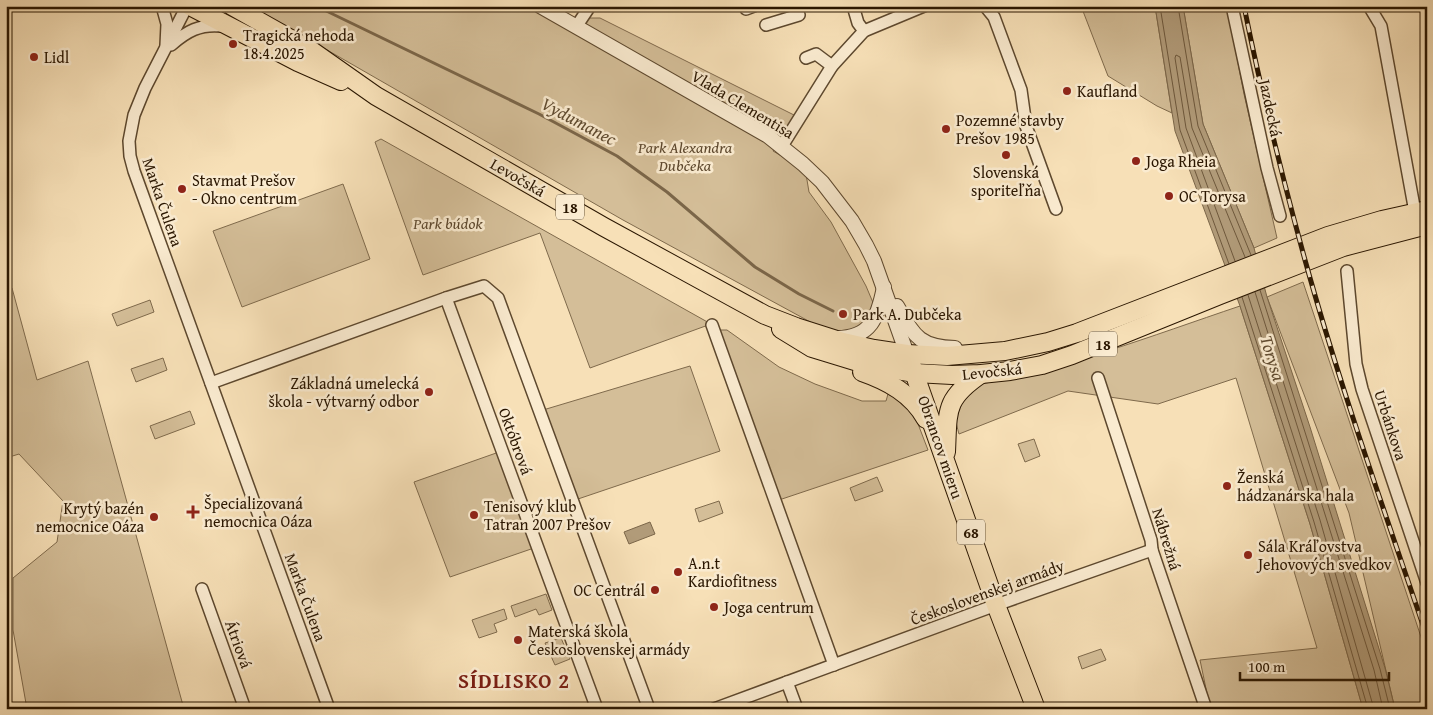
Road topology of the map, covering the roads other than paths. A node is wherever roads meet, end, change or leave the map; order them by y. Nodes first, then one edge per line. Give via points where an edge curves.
1 (162, 6) edge
2 (189, 6) edge
3 (232, 6) edge
4 (540, 6) edge
5 (590, 6) edge
6 (796, 6) edge
7 (853, 6) edge
8 (924, 6) edge
9 (984, 6) edge
10 (1232, 6) edge
11 (1369, 6) edge
12 (243, 10) edge
13 (766, 26) dead end
14 (230, 27) junction
15 (576, 27) junction
16 (864, 31) junction
17 (166, 49) junction
18 (806, 58) dead end
19 (832, 66) junction
20 (376, 96) junction
21 (782, 146) junction
22 (1056, 209) dead end
23 (1421, 211) edge
24 (1280, 216) dead end
25 (1427, 226) edge
26 (1276, 264) junction
27 (1347, 271) dead end
28 (884, 286) junction
29 (1217, 287) junction
30 (446, 298) junction
31 (712, 325) dead end
32 (817, 342) junction
33 (1048, 342) junction
34 (908, 354) junction
35 (915, 373) junction
36 (981, 374) junction
37 (1098, 378) dead end
38 (211, 383) junction
39 (945, 460) junction
40 (1152, 550) junction
41 (1427, 584) edge
42 (202, 589) dead end
43 (996, 605) junction
44 (834, 665) junction
45 (788, 682) junction
46 (245, 709) edge
47 (329, 709) edge
48 (598, 709) edge
49 (649, 709) edge
50 (714, 709) edge
51 (797, 709) edge
52 (1036, 709) edge
53 (1206, 709) edge

1 - 17 street via 167,24
2 - 14 main road, Levočská / 18
2 - 17 street, Marka Čulena
3 - 12 main road, Levočská / 18
4 - 15 street, Vlada Clementisa
5 - 15 street
6 - 13 street via 799,15
7 - 16 street
8 - 16 street
9 - 22 street via 994,17 1021,90 1026,126
10 - 24 street, Jazdecká
11 - 23 street via 1381,26
12 - 20 main road, Levočská / 18 via 312,51
14 - 17 street via 212,25 195,28
14 - 20 main road, Levočská / 18 via 298,62
15 - 21 street, Vlada Clementisa
16 - 19 street
17 - 38 street, Marka Čulena via 134,115 130,156
18 - 19 street via 816,54
19 - 21 street
20 - 32 main road, Levočská / 18 via 604,227
21 - 28 street, Vlada Clementisa via 822,182 852,221
23 - 26 main road, 18 via 1328,236
25 - 26 main road, 18
26 - 29 main road, 18
27 - 41 street, Urbánkova via 1356,364 1362,389
28 - 32 street via 874,320 861,333
28 - 33 street via 908,327 929,345 957,348
28 - 34 street, Vlada Clementisa
29 - 33 main road, Levočská / 18
29 - 36 main road, Levočská / 18 via 1072,355 1042,365
30 - 38 street
30 - 48 street, Októbrová
30 - 49 street via 484,286 498,298
31 - 44 street
32 - 34 main road, Levočská / 18
32 - 35 main road, Levočská / 18 via 861,363
32 - 39 main road via 840,364 881,379 914,402
33 - 34 main road, Levočská / 18 via 1005,351 952,356
34 - 35 main road, Obrancov mieru / 68
35 - 36 main road, Levočská / 18
35 - 39 main road, Obrancov mieru / 68
36 - 39 main road, 68 via 956,394 951,405
37 - 40 street, Nábrežná
38 - 47 street, Marka Čulena
39 - 43 main road, Obrancov mieru / 68
40 - 43 street, Československej armády
40 - 53 street, Nábrežná
42 - 46 street, Átriová
43 - 44 street, Československej armády
43 - 52 main road, Obrancov mieru / 68
44 - 45 street, Československej armády
45 - 50 street, Československej armády
45 - 51 street

